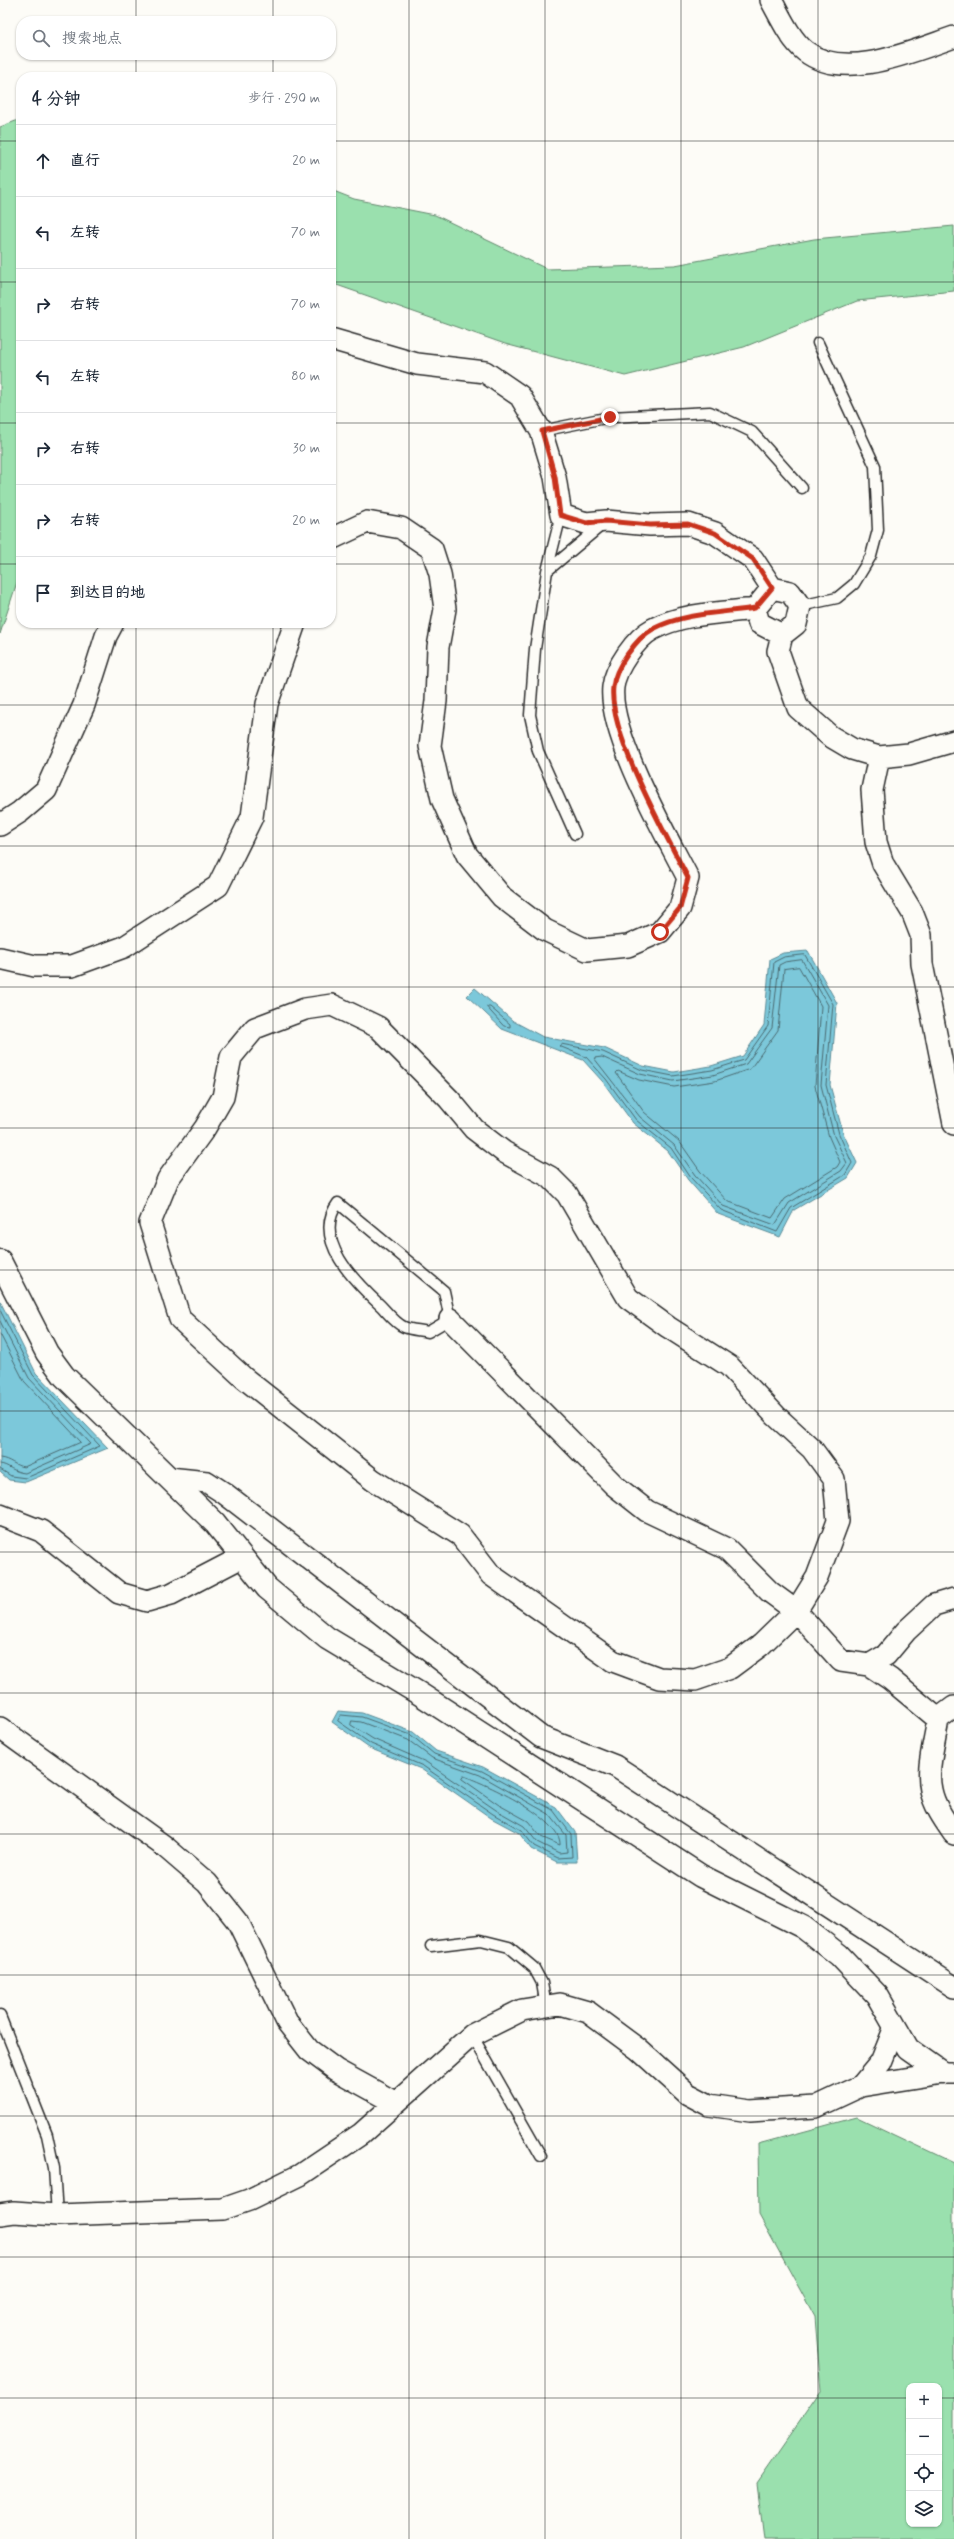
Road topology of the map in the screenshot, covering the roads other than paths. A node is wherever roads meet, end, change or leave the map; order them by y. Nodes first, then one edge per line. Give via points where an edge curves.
1 (771, 0) edge
2 (954, 37) edge
3 (336, 340) edge
4 (818, 343) dead end
5 (542, 431) junction
6 (802, 488) dead end
7 (560, 515) junction
8 (606, 521) junction
9 (336, 537) edge
10 (546, 571) junction
11 (772, 588) junction
12 (800, 606) junction
13 (755, 608) junction
14 (110, 628) edge
15 (293, 628) edge
16 (782, 635) junction
17 (954, 741) edge
18 (879, 757) junction
19 (0, 824) edge
20 (575, 834) dead end
21 (0, 958) edge
22 (954, 1124) edge
23 (0, 1261) edge
24 (450, 1319) junction
25 (169, 1478) junction
26 (0, 1515) edge
27 (242, 1557) junction
28 (954, 1599) edge
29 (796, 1611) junction
30 (869, 1665) junction
31 (946, 1713) edge
32 (0, 1728) edge
33 (954, 1834) edge
34 (431, 1946) dead end
35 (954, 1987) edge
36 (546, 2007) junction
37 (0, 2016) edge
38 (895, 2027) junction
39 (472, 2035) junction
40 (950, 2077) edge
41 (861, 2086) junction
42 (396, 2103) junction
43 (541, 2156) dead end
44 (0, 2214) edge
45 (57, 2215) junction

1 - 2 street via 805,51 831,63 866,64 901,56
3 - 5 street via 417,364 485,372 520,396
4 - 12 lane via 875,466 878,530 871,556 854,584 837,598
5 - 6 lane via 610,417 710,412 752,432
5 - 7 street via 555,477
7 - 8 street via 586,523
7 - 10 lane
8 - 10 lane
8 - 11 street via 650,525 688,524 715,533 753,559
9 - 13 street via 367,522 401,528 432,549 440,574 445,609 438,647 436,701 430,746 442,799 467,855 502,897 545,930 587,950 628,946 660,932 680,908 688,878 630,759 615,717 613,687 626,653 653,629 689,617
10 - 20 lane via 535,650 530,715 538,751
11 - 12 street via 790,592
11 - 13 street
12 - 16 street via 796,624
13 - 16 street via 759,623
14 - 19 street via 84,705 46,790 20,812
15 - 21 street via 267,704 252,817 218,886 124,947 72,966 35,966
16 - 18 street via 778,652 798,708 830,736 852,749
17 - 18 street via 909,754
18 - 22 street via 872,790 876,842 883,864 912,912 921,935 922,964
23 - 25 street via 47,1353 64,1376
24 - 24 lane via 428,1332 403,1326 363,1290 337,1256 330,1231 332,1211 338,1203 444,1292
24 - 29 street via 614,1485 647,1511 727,1549 770,1592
25 - 27 street via 215,1523
25 - 35 street via 206,1482 224,1492 541,1737 615,1766
26 - 27 street via 40,1531 119,1593 147,1601 171,1594
27 - 38 street via 267,1588 327,1638 420,1694 700,1876 803,1927 839,1955 877,1995
28 - 30 street via 934,1605 906,1631 886,1655
29 - 29 street via 761,1645 730,1668 695,1680 659,1678 613,1661 491,1575 460,1535 373,1480 244,1378 180,1318 150,1224 168,1179 205,1128 222,1097 231,1057 255,1028 306,1009 332,1005 378,1027 449,1099 474,1129 504,1152 550,1177 567,1194 628,1298 729,1366 776,1416 812,1449 834,1479 838,1521 817,1577
29 - 30 street via 841,1661
30 - 31 street
31 - 33 street via 932,1760 931,1790 943,1819
32 - 42 street via 164,1846 207,1883 238,1922 287,2022 308,2050 336,2070
34 - 36 lane via 481,1940 508,1948 534,1968 542,1983
36 - 39 street via 522,2010
36 - 41 street via 560,2004 588,2012 638,2049 688,2094 708,2105 750,2111 816,2108
37 - 45 lane via 46,2135 54,2168
38 - 40 street via 908,2049
38 - 41 street via 880,2062
39 - 42 street
39 - 43 lane
40 - 41 street
42 - 45 street via 361,2134 300,2175 249,2200 222,2209
44 - 45 street via 14,2212

